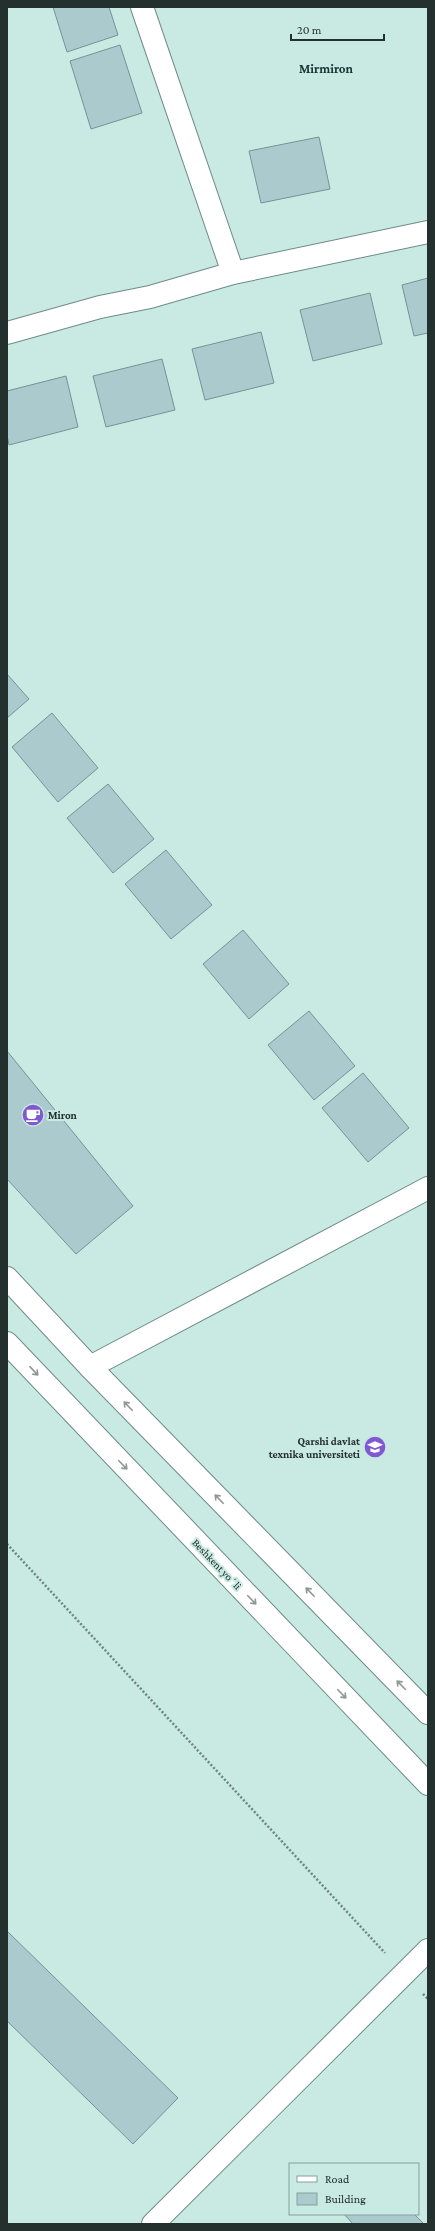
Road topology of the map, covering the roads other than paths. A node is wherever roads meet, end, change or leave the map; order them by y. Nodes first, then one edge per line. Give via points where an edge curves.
1 (142, 7) edge
2 (428, 232) edge
3 (233, 273) junction
4 (7, 333) edge
5 (428, 1188) edge
6 (7, 1278) edge
7 (7, 1343) edge
8 (90, 1367) junction
9 (428, 1713) edge
10 (428, 1784) edge
11 (428, 1950) edge
12 (153, 2224) edge

1 - 3 street
2 - 3 street
3 - 4 street
5 - 8 street
6 - 8 street
7 -> 10 street, Beshkent yoʻli
9 -> 8 street
11 - 12 street

